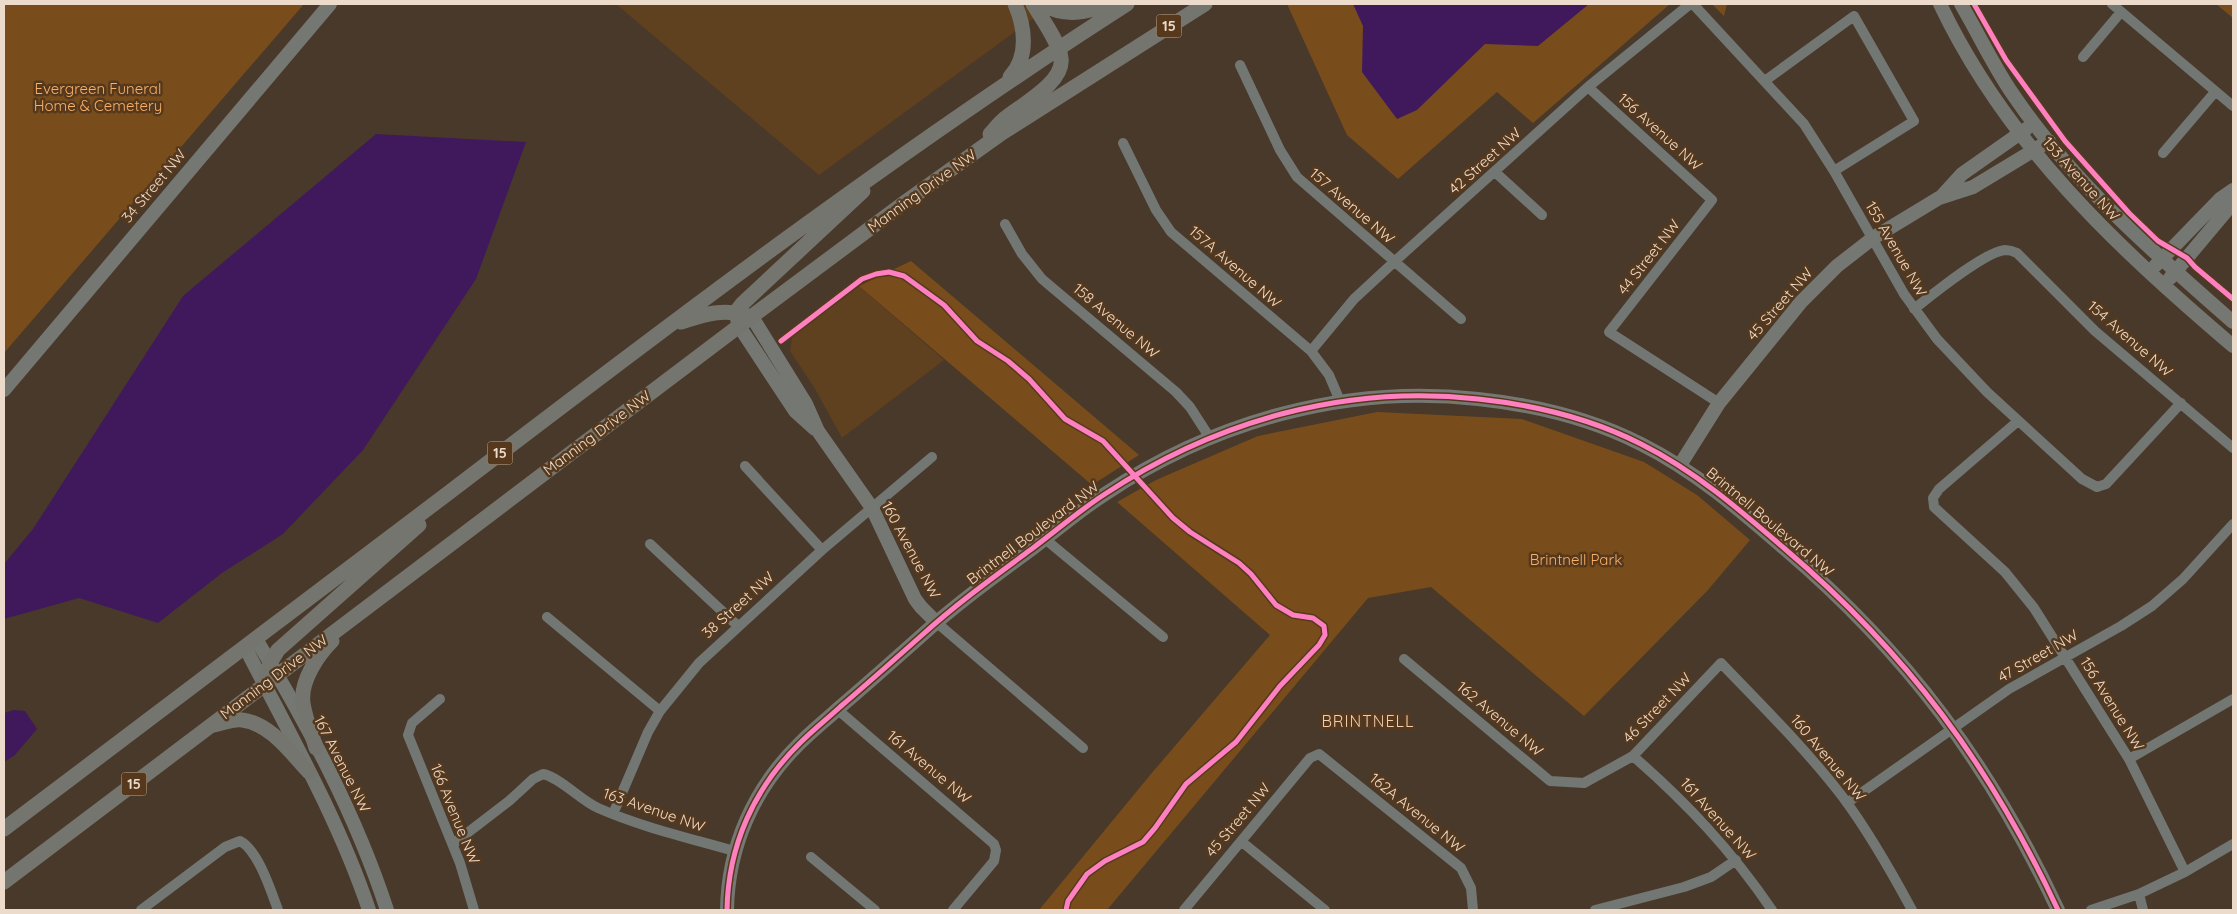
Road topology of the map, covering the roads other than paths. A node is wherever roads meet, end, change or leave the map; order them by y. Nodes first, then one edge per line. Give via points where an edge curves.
1 (330, 4) edge
2 (1014, 4) edge
3 (1033, 4) edge
4 (1042, 4) edge
5 (1111, 4) edge
6 (1127, 4) edge
7 (1205, 4) edge
8 (1692, 4) edge
9 (1940, 4) edge
10 (1961, 4) edge
11 (2112, 4) edge
12 (2121, 12) junction
13 (1058, 48) junction
14 (2083, 58) dead end
15 (1240, 65) dead end
16 (1766, 80) junction
17 (1002, 84) junction
18 (1588, 87) junction
19 (2215, 92) junction
20 (2233, 106) edge
21 (2034, 124) junction
22 (2019, 134) junction
23 (2049, 141) junction
24 (1123, 143) dead end
25 (2033, 151) junction
26 (974, 153) junction
27 (2163, 153) dead end
28 (1834, 171) junction
29 (1495, 172) junction
30 (868, 178) junction
31 (2233, 190) edge
32 (1939, 198) junction
33 (1712, 200) joint
34 (2233, 202) edge
35 (1542, 215) dead end
36 (1005, 224) dead end
37 (1873, 238) junction
38 (2161, 260) junction
39 (1394, 262) junction
40 (2148, 272) junction
41 (2176, 272) junction
42 (2163, 286) junction
43 (1914, 309) junction
44 (752, 317) junction
45 (737, 319) junction
46 (1461, 319) dead end
47 (2233, 322) edge
48 (668, 327) junction
49 (2233, 346) edge
50 (1310, 351) junction
51 (4, 390) edge
52 (1340, 401) junction
53 (1719, 403) junction
54 (2181, 403) junction
55 (2018, 421) junction
56 (818, 431) junction
57 (1210, 438) junction
58 (2233, 448) edge
59 (932, 457) dead end
60 (1680, 465) junction
61 (745, 466) dead end
62 (454, 488) junction
63 (872, 508) junction
64 (2233, 524) edge
65 (1045, 539) junction
66 (650, 544) dead end
67 (822, 550) junction
68 (356, 616) junction
69 (547, 617) dead end
70 (936, 622) junction
71 (738, 626) junction
72 (1163, 637) dead end
73 (250, 643) junction
74 (2065, 657) junction
75 (1404, 659) dead end
76 (1721, 663) joint
77 (274, 669) junction
78 (264, 684) junction
79 (2233, 699) edge
80 (440, 700) dead end
81 (838, 710) junction
82 (660, 711) junction
83 (210, 726) junction
84 (1953, 728) junction
85 (316, 748) junction
86 (1083, 748) dead end
87 (1319, 754) joint
88 (1633, 756) junction
89 (2129, 759) junction
90 (309, 772) junction
91 (1584, 783) joint
92 (1847, 804) junction
93 (613, 814) junction
94 (4, 829) edge
95 (1242, 842) junction
96 (453, 844) junction
97 (2233, 844) edge
98 (734, 851) junction
99 (811, 857) dead end
100 (1736, 860) junction
101 (2185, 872) junction
102 (4, 882) edge
103 (2139, 894) junction
104 (141, 910) edge
105 (278, 910) edge
106 (369, 910) edge
107 (387, 910) edge
108 (474, 910) edge
109 (727, 910) edge
110 (875, 910) edge
111 (953, 910) edge
112 (1184, 910) edge
113 (1325, 910) edge
114 (1473, 910) edge
115 (1595, 910) edge
116 (1772, 910) edge
117 (1912, 910) edge
118 (2058, 910) edge
119 (2091, 910) edge
120 (2143, 910) edge

1 - 51 street, 34 Street NW
2 - 17 main road via 1023,28 1022,50 1016,70
3 - 13 main road
4 - 5 main road via 1065,13 1079,14
6 - 13 main road
7 - 26 main road, Manning Drive NW / 15
8 - 16 street, 155 Avenue NW
8 - 18 street, 42 Street NW
9 - 22 street, 153 Avenue NW via 1972,63
10 - 21 street, 153 Avenue NW via 2011,92
11 - 12 street
12 - 14 street
12 - 19 street
13 - 17 main road
13 - 26 main road via 1061,69 1053,80 1003,120
15 - 39 street, 157 Avenue NW via 1280,150 1297,177
16 - 28 street, 155 Avenue NW via 1804,124
16 - 28 street via 1854,16 1914,121
17 - 30 main road, 15
18 - 29 street, 42 Street NW
18 - 33 street, 156 Avenue NW
19 - 20 street
19 - 27 street
21 - 22 street, 45 Street NW
21 - 23 street, 153 Avenue NW
22 - 25 street, 153 Avenue NW
22 - 32 street, 45 Street NW via 1962,174
23 - 25 street, 45 Street NW
23 - 38 street, 153 Avenue NW via 2110,211
24 - 50 street, 157A Avenue NW via 1156,210 1171,232
25 - 32 street, 45 Street NW via 1973,187
25 - 40 street, 153 Avenue NW via 2095,220
26 - 44 main road, Manning Drive NW
28 - 37 street, 155 Avenue NW
29 - 35 street
29 - 39 street, 42 Street NW
30 - 45 main road, Manning Drive NW via 862,193 748,299
30 - 48 main road, 15
31 - 38 street via 2220,199
32 - 37 street, 45 Street NW
33 - 53 street, 44 Street NW via 1609,332
34 - 41 street
36 - 57 street, 158 Avenue NW via 1022,254 1042,279 1168,384 1190,407
37 - 43 street, 155 Avenue NW
37 - 53 street, 45 Street NW via 1811,290
38 - 40 street
38 - 41 street, 153 Avenue NW
39 - 46 street, 157 Avenue NW
39 - 50 street, 42 Street NW via 1354,300
40 - 42 street, 153 Avenue NW
41 - 42 street
41 - 47 street, 153 Avenue NW
42 - 49 street, 153 Avenue NW
43 - 54 street, 154 Avenue NW via 1965,271 1996,253 2011,250 2022,257 2096,331
43 - 55 street, 155 Avenue NW via 1956,360
44 - 45 main road
44 - 56 street, 160 Avenue NW via 806,404
45 - 48 main road via 709,312
45 - 56 street, 160 Avenue NW via 795,412
45 - 68 main road, Manning Drive NW
48 - 62 main road, 15
50 - 52 street, 157A Avenue NW via 1329,375
52 - 57 street, Brintnell Boulevard NW via 1270,416
52 - 60 street, Brintnell Boulevard NW via 1424,395 1532,406 1608,428
53 - 60 street, 45 Street NW
54 - 55 street, 155 Avenue NW via 2110,482 2097,487 2082,479
54 - 58 street, 154 Avenue NW
55 - 74 street, 156 Avenue NW via 1939,489 1932,503 1937,512 2016,584
56 - 63 street, 160 Avenue NW
57 - 65 street, Brintnell Boulevard NW via 1127,480
59 - 63 street, 38 Street NW
60 - 84 street, Brintnell Boulevard NW via 1740,510 1839,596 1894,655
61 - 67 street
62 - 73 main road, 15
62 - 77 main road via 409,535 286,642
63 - 67 street, 38 Street NW
63 - 70 street, 160 Avenue NW via 915,598
64 - 74 street, 47 Street NW via 2183,579 2152,606
65 - 70 street, Brintnell Boulevard NW
65 - 72 street
66 - 71 street
67 - 71 street, 38 Street NW
68 - 77 main road, Manning Drive NW
68 - 85 main road via 325,648 303,693
69 - 82 street
70 - 81 street, Brintnell Boulevard NW
70 - 86 street, 160 Avenue NW
71 - 82 street, 38 Street NW via 699,663
73 - 77 street, 167 Avenue NW
73 - 78 street
73 - 94 main road, 15
74 - 84 street, 47 Street NW via 2009,689
74 - 89 street, 156 Avenue NW
75 - 91 street, 162 Avenue NW via 1550,781
76 - 88 street, 46 Street NW
76 - 92 street, 160 Avenue NW via 1799,746
77 - 78 main road, Manning Drive NW
77 - 85 street, 167 Avenue NW
78 - 83 main road, Manning Drive NW / 15
78 - 90 street
79 - 89 street
80 - 96 street, 166 Avenue NW via 416,718 408,731 423,777
81 - 98 street, Brintnell Boulevard NW via 798,744 772,775 753,806
81 - 111 street, 161 Avenue NW via 990,839 996,850 994,861
82 - 93 street, 38 Street NW
83 - 90 main road via 241,720 259,725
83 - 102 main road, Manning Drive NW / 15
84 - 92 street, 47 Street NW
84 - 118 street, Brintnell Boulevard NW via 2006,809
85 - 107 street, 167 Avenue NW via 356,828
87 - 95 street, 45 Street NW via 1310,758
87 - 114 street, 162A Avenue NW via 1461,868 1471,888
88 - 91 street, 46 Street NW
88 - 100 street, 161 Avenue NW via 1672,790
89 - 101 street, 156 Avenue NW
90 - 106 street via 348,854
92 - 117 street, 160 Avenue NW
93 - 96 street, 163 Avenue NW via 586,802 543,774
93 - 98 street, 163 Avenue NW
95 - 112 street, 45 Street NW
95 - 113 street
96 - 108 street, 166 Avenue NW
97 - 101 street
98 - 109 street, Brintnell Boulevard NW via 728,879
99 - 110 street
100 - 115 street via 1710,877 1684,887
100 - 116 street, 161 Avenue NW
101 - 103 street
103 - 119 street
103 - 120 street
104 - 105 street via 224,847 240,842 250,849

